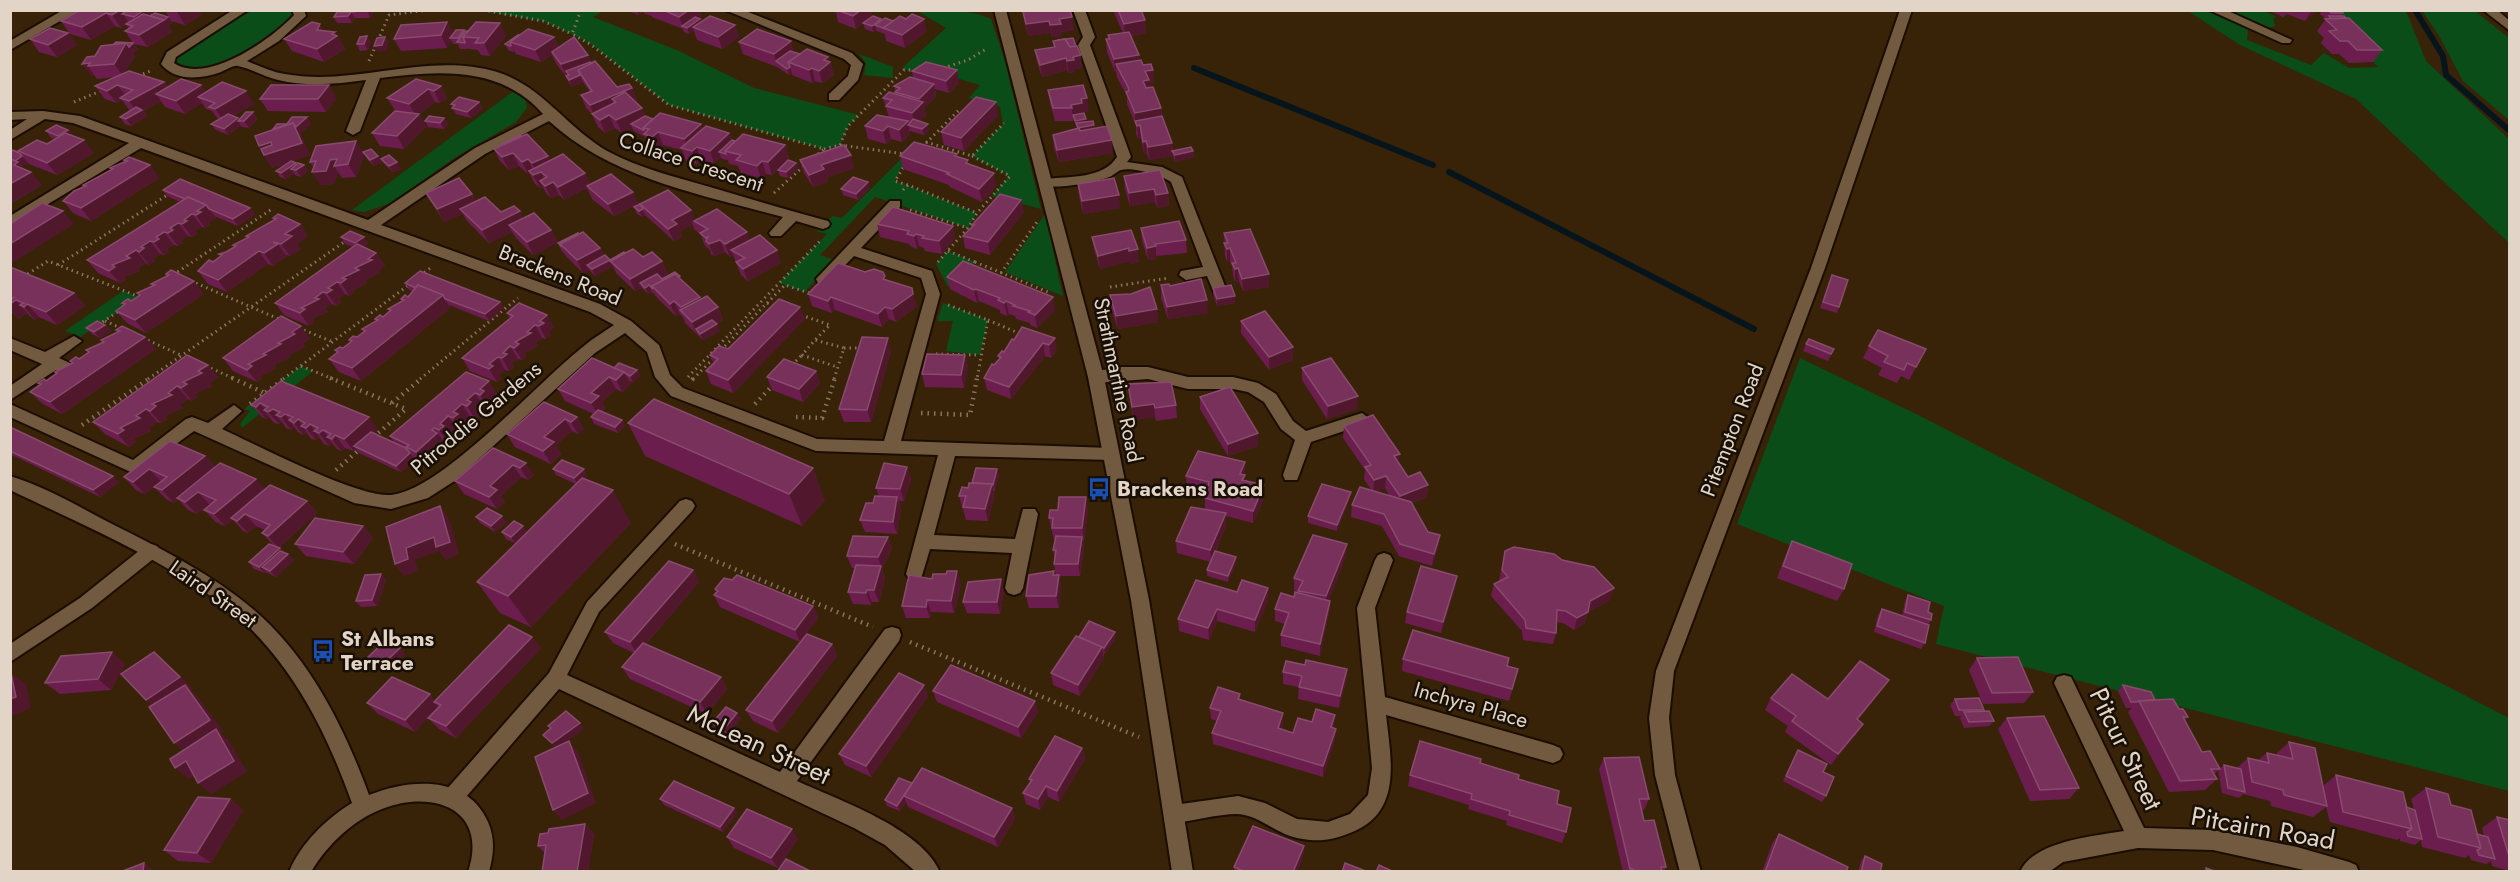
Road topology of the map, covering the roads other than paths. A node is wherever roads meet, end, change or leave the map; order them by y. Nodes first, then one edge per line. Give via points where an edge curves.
1 (41, 10) edge
2 (73, 10) edge
3 (242, 10) edge
4 (298, 10) edge
5 (731, 10) edge
6 (1000, 10) edge
7 (1079, 10) edge
8 (1906, 10) edge
9 (2216, 10) edge
10 (2489, 10) edge
11 (61, 17) junction
12 (2510, 27) edge
13 (2286, 40) dead end
14 (10, 46) edge
15 (236, 61) junction
16 (369, 74) junction
17 (834, 97) dead end
18 (43, 115) junction
19 (551, 115) junction
20 (10, 116) edge
21 (353, 131) dead end
22 (10, 136) edge
23 (141, 142) junction
24 (1120, 166) junction
25 (1047, 183) junction
26 (895, 204) road end
27 (793, 216) junction
28 (10, 223) edge
29 (823, 224) road end
30 (370, 226) junction
31 (777, 233) dead end
32 (851, 250) junction
33 (1211, 270) junction
34 (1186, 275) road end
35 (1220, 291) edge
36 (809, 293) edge
37 (626, 325) junction
38 (74, 341) road end
39 (10, 344) edge
40 (56, 363) junction
41 (1096, 377) junction
42 (10, 394) edge
43 (10, 410) edge
44 (234, 411) road end
45 (1362, 419) edge
46 (209, 431) junction
47 (1304, 438) junction
48 (891, 447) junction
49 (948, 449) junction
50 (1111, 454) junction
51 (1291, 475) dead end
52 (10, 482) edge
53 (687, 506) dead end
54 (1029, 514) dead end
55 (924, 542) junction
56 (1022, 546) junction
57 (151, 551) junction
58 (1384, 560) dead end
59 (915, 574) edge
60 (1014, 588) dead end
61 (892, 635) dead end
62 (10, 654) edge
63 (556, 679) junction
64 (2064, 683) dead end
65 (1375, 703) junction
66 (1553, 754) dead end
67 (783, 784) junction
68 (453, 797) junction
69 (364, 807) junction
70 (1174, 814) junction
71 (2138, 838) junction
72 (299, 872) edge
73 (478, 872) edge
74 (930, 872) edge
75 (1183, 872) edge
76 (1691, 872) edge
77 (2030, 872) edge
78 (2349, 872) edge

1 - 11 street
2 - 11 street
3 - 15 street via 183,45 167,64 172,71 185,75 220,69
4 - 15 street via 300,16 292,27
5 - 17 street via 848,56 857,64 854,77
6 - 25 street, Strathmartine Road
7 - 24 street via 1089,37 1084,45 1124,157
8 - 76 street, Pitempton Road via 1818,268 1665,671 1659,718 1665,775
9 - 13 street
10 - 12 street
11 - 14 street
15 - 16 street, Collace Crescent via 292,79
16 - 19 street, Collace Crescent via 450,69 503,79 533,95
16 - 21 street
18 - 20 street, Brackens Road
18 - 22 street
18 - 23 street, Brackens Road via 75,119
19 - 27 street, Collace Crescent via 569,134 597,153 633,169
19 - 30 street via 462,160
23 - 28 street
23 - 30 street, Brackens Road
24 - 25 street via 1108,174
24 - 33 street via 1158,169 1177,180
25 - 41 street, Strathmartine Road
26 - 32 street
27 - 29 street, Collace Crescent
27 - 31 street
30 - 37 street, Brackens Road via 595,308
32 - 36 street
32 - 48 street via 927,275 933,294
33 - 34 street
33 - 35 street
37 - 46 street, Pitroddie Gardens via 590,350 450,475 422,493 391,502 360,498
37 - 48 street, Brackens Road via 654,349 663,377 677,392 816,445
38 - 40 street
39 - 40 street
40 - 42 street
41 - 47 street via 1148,373 1188,383 1252,387 1270,398 1287,425
41 - 50 street, Strathmartine Road
43 - 46 street, Pitroddie Gardens via 135,468 192,423
44 - 46 street
45 - 47 street
47 - 51 street
48 - 49 street
49 - 50 street
49 - 55 street
50 - 70 street, Strathmartine Road via 1140,600
52 - 57 street, Laird Street
53 - 63 street via 593,607
54 - 56 street
55 - 56 street
55 - 59 street
56 - 60 street
57 - 62 street via 86,603
57 - 69 street, Laird Street via 219,593 263,630 306,682 342,746
58 - 65 street via 1366,608
61 - 67 street
63 - 67 street, McLean Street
63 - 68 street
64 - 71 street, Pitcur Street
65 - 66 street, Inchyra Place
65 - 70 street via 1382,768 1377,799 1357,821 1328,832 1295,828 1238,805
67 - 74 street, McLean Street via 892,837 920,858
68 - 69 street via 427,791 396,795
68 - 73 street via 473,811 483,833
69 - 72 street via 326,834
70 - 75 street, Strathmartine Road
71 - 77 street, Pitcairn Road via 2059,853
71 - 78 street, Pitcairn Road via 2213,840

